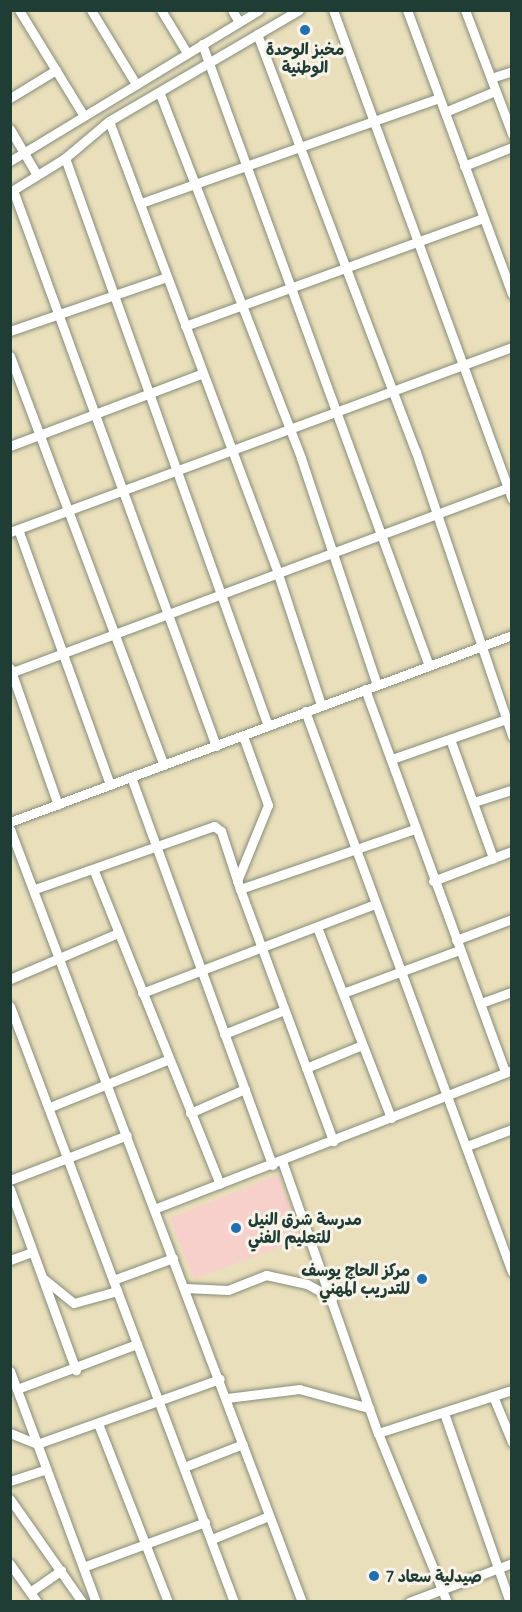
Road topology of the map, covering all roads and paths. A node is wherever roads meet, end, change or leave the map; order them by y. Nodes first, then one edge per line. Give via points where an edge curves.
1 (19, 10) edge
2 (91, 10) edge
3 (160, 10) edge
4 (232, 10) edge
5 (259, 10) edge
6 (298, 10) edge
7 (333, 10) edge
8 (407, 10) edge
9 (465, 10) edge
10 (239, 22) junction
11 (257, 34) junction
12 (202, 44) junction
13 (187, 53) junction
14 (210, 66) junction
15 (56, 70) junction
16 (512, 71) edge
17 (491, 78) junction
18 (136, 84) junction
19 (495, 91) junction
20 (159, 94) junction
21 (10, 98) edge
22 (439, 98) junction
23 (445, 112) junction
24 (84, 116) junction
25 (110, 121) junction
26 (372, 123) junction
27 (10, 129) edge
28 (512, 134) edge
29 (303, 147) junction
30 (512, 147) edge
31 (25, 152) junction
32 (65, 159) junction
33 (10, 161) edge
34 (464, 166) junction
35 (248, 167) junction
36 (37, 175) junction
37 (195, 185) junction
38 (12, 191) edge
39 (141, 204) junction
40 (483, 218) junction
41 (417, 243) junction
42 (345, 267) junction
43 (507, 271) edge
44 (167, 277) junction
45 (292, 286) junction
46 (512, 294) edge
47 (112, 295) junction
48 (240, 306) junction
49 (58, 314) junction
50 (185, 327) junction
51 (10, 331) edge
52 (512, 347) edge
53 (10, 356) edge
54 (462, 364) junction
55 (203, 373) junction
56 (391, 390) junction
57 (150, 394) junction
58 (338, 412) junction
59 (94, 414) junction
60 (286, 431) junction
61 (43, 434) junction
62 (10, 446) edge
63 (232, 452) junction
64 (179, 471) junction
65 (509, 486) edge
66 (125, 490) junction
67 (512, 499) edge
68 (71, 511) junction
69 (436, 512) junction
70 (14, 531) edge
71 (382, 532) junction
72 (330, 552) junction
73 (278, 574) junction
74 (223, 594) junction
75 (170, 612) junction
76 (117, 631) junction
77 (512, 635) edge
78 (482, 646) junction
79 (64, 653) junction
80 (429, 666) junction
81 (11, 671) edge
82 (377, 685) junction
83 (365, 689) junction
84 (321, 705) junction
85 (305, 711) junction
86 (506, 719) junction
87 (268, 726) junction
88 (243, 736) junction
89 (512, 736) edge
90 (450, 740) junction
91 (216, 746) junction
92 (392, 759) junction
93 (164, 765) junction
94 (131, 777) junction
95 (110, 785) junction
96 (512, 790) edge
97 (474, 802) junction
98 (58, 804) junction
99 (10, 822) edge
100 (10, 829) edge
101 (414, 829) junction
102 (155, 848) junction
103 (512, 851) edge
104 (354, 853) junction
105 (493, 858) junction
106 (94, 871) junction
107 (433, 881) junction
108 (239, 885) junction
109 (35, 889) junction
110 (374, 905) junction
111 (512, 919) edge
112 (317, 927) junction
113 (118, 933) junction
114 (456, 940) junction
115 (259, 948) junction
116 (459, 950) junction
117 (62, 959) junction
118 (202, 970) junction
119 (401, 971) junction
120 (10, 978) edge
121 (512, 992) edge
122 (142, 993) junction
123 (343, 993) junction
124 (481, 1003) junction
125 (10, 1006) edge
126 (282, 1011) junction
127 (15, 1030) edge
128 (225, 1034) junction
129 (362, 1045) junction
130 (168, 1060) junction
131 (306, 1068) junction
132 (508, 1071) edge
133 (108, 1084) junction
134 (245, 1089) junction
135 (448, 1095) junction
136 (50, 1107) junction
137 (190, 1113) junction
138 (391, 1118) junction
139 (512, 1130) edge
140 (127, 1135) junction
141 (333, 1141) junction
142 (467, 1146) junction
143 (68, 1159) junction
144 (282, 1161) junction
145 (272, 1165) junction
146 (10, 1180) edge
147 (220, 1184) junction
148 (10, 1189) edge
149 (154, 1209) junction
150 (32, 1252) junction
151 (174, 1258) junction
152 (10, 1260) edge
153 (511, 1271) edge
154 (40, 1276) junction
155 (113, 1280) junction
156 (185, 1288) junction
157 (117, 1292) junction
158 (332, 1298) junction
159 (137, 1344) junction
160 (76, 1370) junction
161 (10, 1371) edge
162 (220, 1379) junction
163 (17, 1389) junction
164 (512, 1390) edge
165 (493, 1396) junction
166 (227, 1398) junction
167 (158, 1402) junction
168 (369, 1408) junction
169 (444, 1413) junction
170 (99, 1426) junction
171 (378, 1432) junction
172 (10, 1433) edge
173 (512, 1442) edge
174 (38, 1444) junction
175 (243, 1444) junction
176 (184, 1467) junction
177 (46, 1469) junction
178 (10, 1481) edge
179 (10, 1499) edge
180 (269, 1516) junction
181 (205, 1522) junction
182 (212, 1539) junction
183 (144, 1544) junction
184 (512, 1563) edge
185 (10, 1564) edge
186 (83, 1567) junction
187 (498, 1568) junction
188 (61, 1570) junction
189 (442, 1588) junction
190 (30, 1592) junction
191 (37, 1602) edge
192 (82, 1602) edge
193 (96, 1602) edge
194 (168, 1602) edge
195 (234, 1602) edge
196 (302, 1602) edge
197 (409, 1602) edge
198 (447, 1602) edge
199 (510, 1602) edge

1 - 15 street
2 - 18 street
3 - 13 street
4 - 10 street
5 - 10 street
6 - 11 street
7 - 26 street
8 - 22 street
9 - 17 street
10 - 12 street
11 - 14 street
11 - 29 street
12 - 13 street
12 - 14 street
13 - 18 street
14 - 20 street
14 - 35 street
15 - 21 street
15 - 24 street
16 - 17 street
17 - 19 street
18 - 24 street
19 - 23 street
19 - 28 street
20 - 25 street
20 - 37 street
22 - 23 street
22 - 26 street
23 - 34 street
24 - 31 street
25 - 32 street
25 - 39 street
26 - 29 street
26 - 41 street
27 - 31 street
29 - 35 street
29 - 42 street
30 - 34 street
31 - 33 street
31 - 36 street
32 - 36 street
32 - 47 street
34 - 40 street
35 - 37 street
35 - 45 street
36 - 38 street
37 - 39 street
37 - 48 street
38 - 49 street
39 - 44 street
40 - 41 street
40 - 43 street
41 - 42 street
41 - 54 street
42 - 45 street
42 - 56 street
43 - 46 street
44 - 47 street
44 - 50 street
45 - 48 street
45 - 58 street
47 - 49 street
47 - 57 street
48 - 50 street
48 - 60 street
49 - 51 street
49 - 59 street
50 - 55 street
52 - 54 street
53 - 61 street
54 - 56 street
54 - 65 street
55 - 57 street
55 - 63 street
56 - 58 street
56 - 69 street
57 - 59 street
57 - 64 street
58 - 60 street
58 - 71 street
59 - 61 street
59 - 66 street
60 - 63 street
60 - 72 street via 301,458
61 - 62 street
61 - 68 street
63 - 64 street
63 - 73 street
64 - 66 street
64 - 74 street
65 - 67 street
65 - 69 street
66 - 68 street
66 - 75 street
68 - 70 street
68 - 76 street
69 - 71 street
69 - 78 street
70 - 79 street
71 - 72 street
71 - 80 street
72 - 73 street
72 - 82 street
73 - 74 street
73 - 84 street
74 - 75 street
74 - 87 street
75 - 76 street
75 - 91 street
76 - 79 street
76 - 93 street
77 - 78 street
78 - 80 street
78 - 86 street
79 - 81 street
79 - 95 street
80 - 82 street
81 - 98 street
82 - 83 street
83 - 84 street
83 - 92 street
84 - 85 street
85 - 87 street
85 - 104 street
86 - 89 street
86 - 90 street
87 - 88 street
88 - 91 street
88 - 108 street via 268,806
90 - 92 street
90 - 97 street
91 - 93 street
92 - 101 street
93 - 94 street
94 - 95 street
94 - 102 street
95 - 98 street
96 - 97 street
97 - 105 street
98 - 99 street
100 - 109 street
101 - 104 street
101 - 107 street
102 - 106 street
102 - 108 street via 219,828
102 - 118 street
103 - 105 street
104 - 108 street
104 - 110 street
105 - 107 street
106 - 109 street
106 - 113 street
107 - 114 street
108 - 115 street
109 - 117 street
110 - 112 street
110 - 119 street
111 - 114 street
112 - 115 street
112 - 123 street
113 - 117 street
113 - 122 street
114 - 116 street
115 - 118 street
115 - 126 street
116 - 119 street
116 - 124 street
117 - 120 street
117 - 133 street
118 - 122 street
118 - 128 street
119 - 123 street
119 - 135 street
121 - 124 street
122 - 130 street
123 - 129 street
124 - 132 street
125 - 127 street
126 - 128 street
126 - 131 street
127 - 136 street
128 - 134 street
129 - 131 street
129 - 138 street
130 - 133 street
130 - 137 street
131 - 141 street
132 - 135 street
133 - 136 street
133 - 140 street
134 - 137 street
134 - 145 street
135 - 138 street
135 - 142 street
136 - 143 street
137 - 147 street
138 - 141 street
139 - 142 street
140 - 143 street
140 - 149 street
141 - 144 street
142 - 153 street
143 - 146 street
143 - 155 street
144 - 145 street
144 - 158 street
145 - 147 street
147 - 149 street
148 - 150 street
149 - 151 street
150 - 152 street
150 - 154 street
151 - 155 street
151 - 156 street
154 - 157 street via 74,1303
154 - 160 street
155 - 157 street
156 - 158 street via 228,1290 266,1275 302,1282
156 - 162 street
157 - 159 street
158 - 168 street
159 - 160 street
159 - 167 street
160 - 163 street
161 - 163 street
162 - 166 street
162 - 167 street
163 - 174 street
164 - 165 street
165 - 169 street
165 - 173 street
166 - 168 street via 299,1389
166 - 175 street
167 - 170 street
167 - 176 street
168 - 171 street
169 - 171 street
169 - 187 street
170 - 174 street
170 - 183 street
171 - 189 street
172 - 174 street
174 - 177 street
175 - 176 street
175 - 180 street
176 - 181 street
177 - 178 street
177 - 186 street
179 - 188 street
180 - 182 street
180 - 196 street
181 - 182 street
181 - 183 street
182 - 195 street
183 - 186 street
183 - 194 street
184 - 187 street
185 - 190 street
186 - 193 street
187 - 189 street
187 - 199 street
188 - 190 street
188 - 192 street
189 - 197 street
189 - 198 street
190 - 191 street

